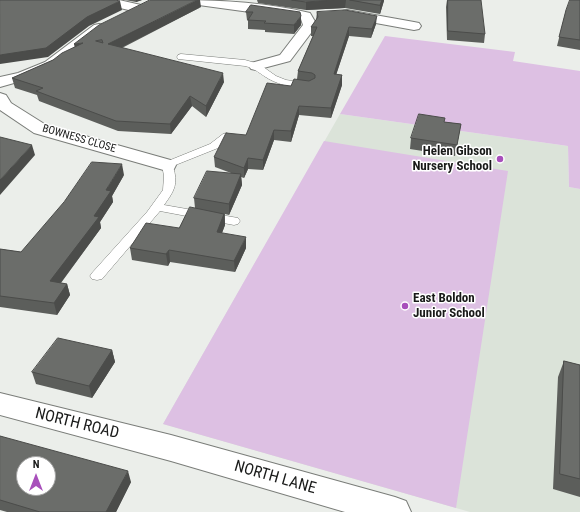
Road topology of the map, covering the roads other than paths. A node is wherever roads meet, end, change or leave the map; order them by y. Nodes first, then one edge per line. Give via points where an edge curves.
1 (103, 0) edge
2 (188, 0) edge
3 (337, 14) edge
4 (322, 15) edge
5 (306, 16) junction
6 (414, 26) dead end
7 (181, 57) dead end
8 (256, 66) junction
9 (0, 82) edge
10 (309, 86) edge
11 (0, 98) edge
12 (227, 136) edge
13 (167, 165) junction
14 (157, 206) junction
15 (234, 221) dead end
16 (97, 276) dead end
17 (0, 404) edge
18 (155, 444) joint
19 (395, 512) edge

1 - 9 street via 143,5 95,30 50,65
2 - 5 street via 215,5 282,10
3 - 6 street
4 - 5 street
5 - 8 street via 310,25 285,58
7 - 8 lane
8 - 10 lane via 284,82
11 - 13 street, BOWNESS CLOSE via 5,106 40,129
12 - 13 lane via 214,146
13 - 14 lane via 170,176 169,190
14 - 15 lane
14 - 16 lane
17 - 18 street, NORTH ROAD
18 - 19 street, NORTH LANE

